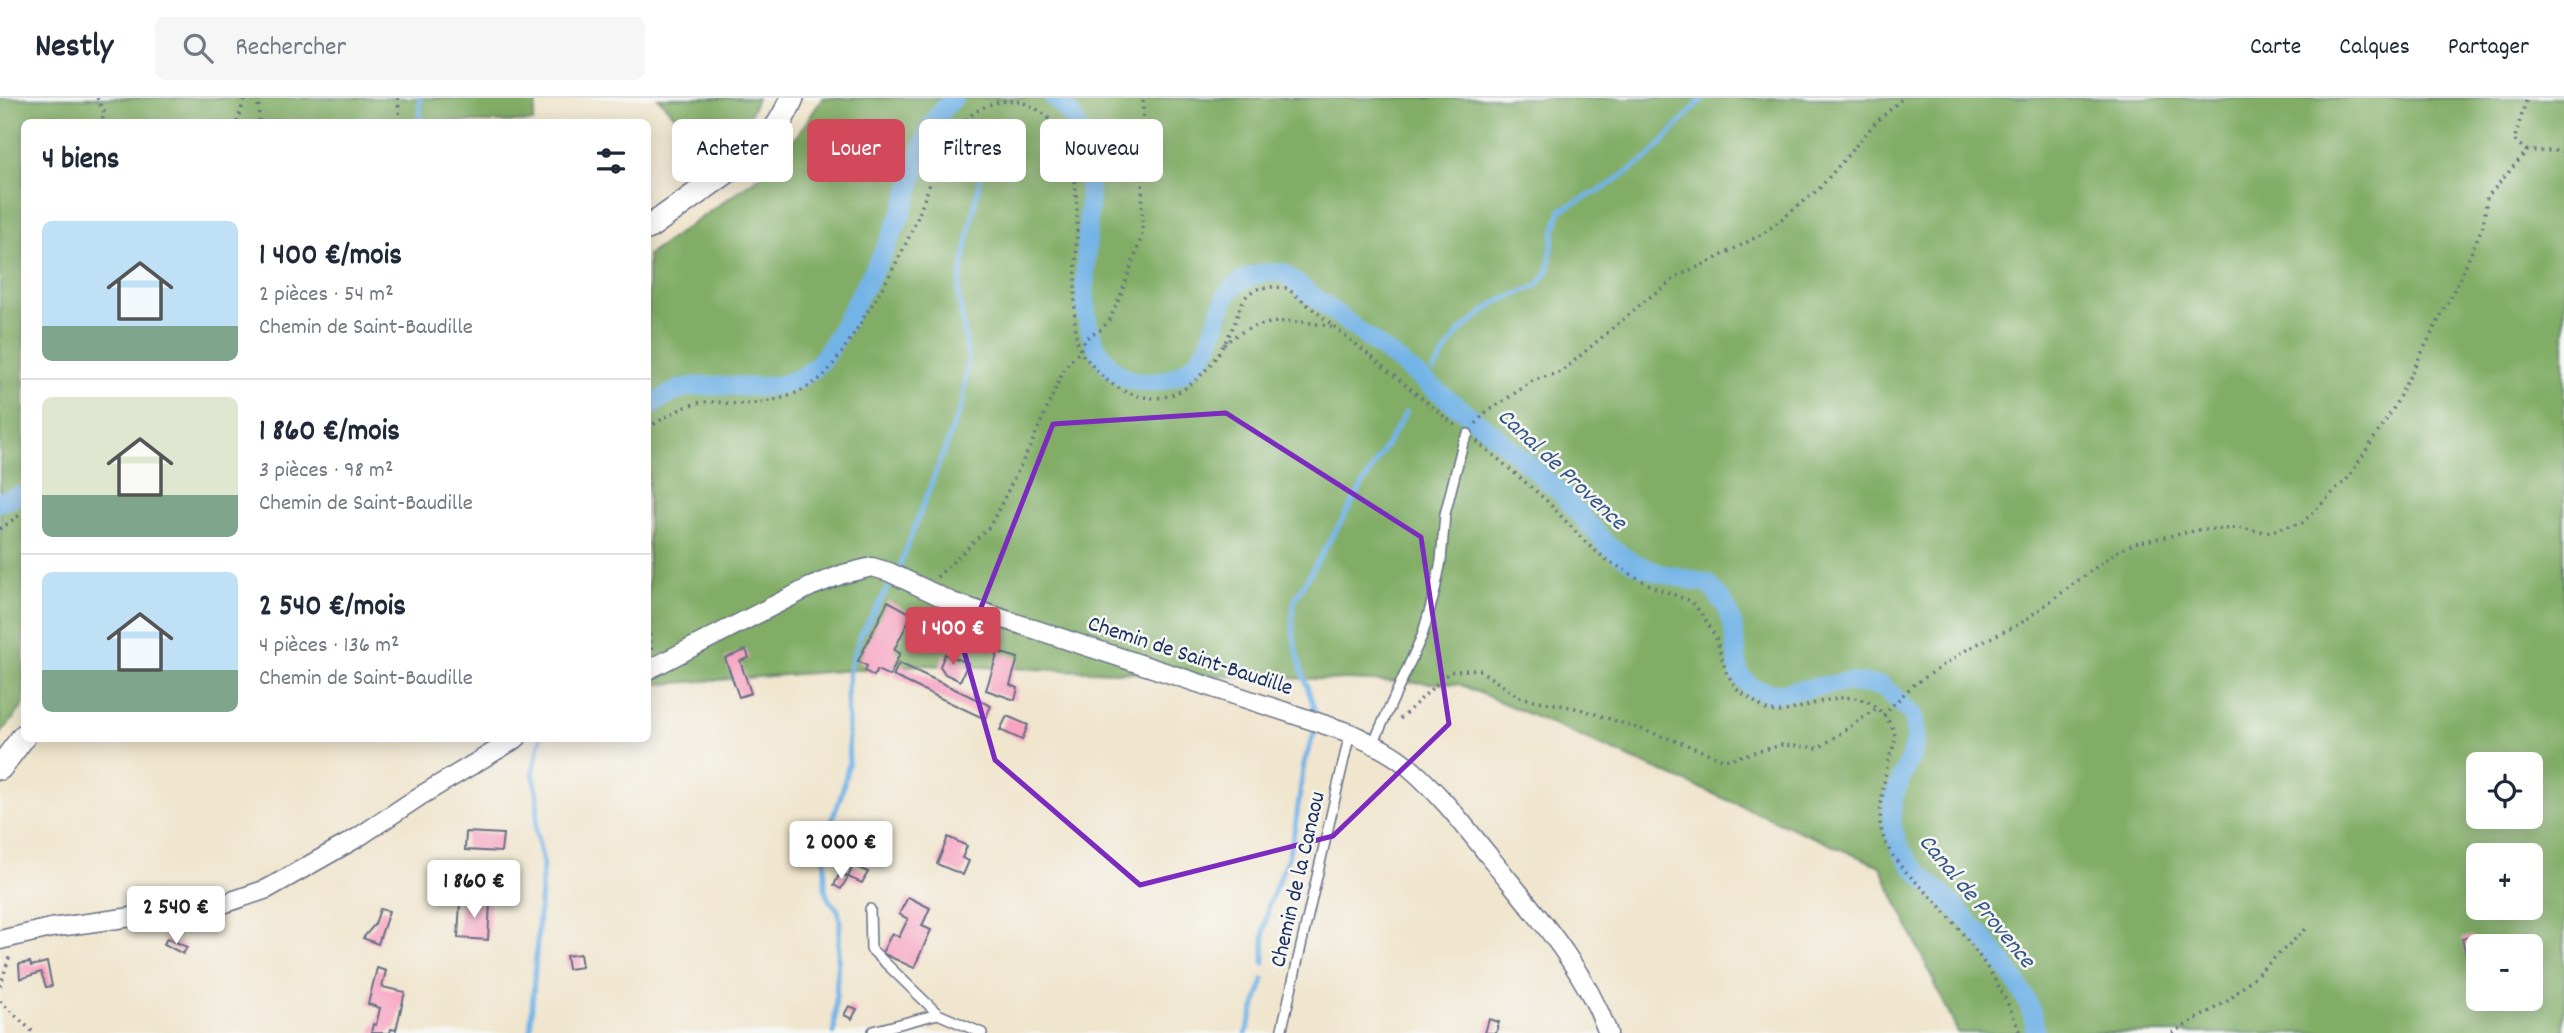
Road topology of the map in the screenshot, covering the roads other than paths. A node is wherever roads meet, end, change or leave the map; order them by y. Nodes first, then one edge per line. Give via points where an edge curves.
1 (792, 98) edge
2 (651, 226) edge
3 (1470, 431) road end
4 (651, 663) edge
5 (1350, 733) junction
6 (21, 740) edge
7 (510, 742) edge
8 (1373, 744) junction
9 (0, 768) edge
10 (870, 909) dead end
11 (6, 938) edge
12 (938, 1014) junction
13 (873, 1031) dead end
14 (982, 1033) edge
15 (1281, 1033) edge
16 (1608, 1033) edge

1 - 2 street via 785,117 759,149
3 - 8 lane via 1445,514 1441,561 1422,636
4 - 5 street, Chemin de Saint-Baudille via 810,587 872,567 952,602
5 - 8 street, Chemin de Saint-Baudille
5 - 15 lane, Chemin de la Canaou
6 - 9 street
7 - 11 street via 267,889 220,905
8 - 16 street, Chemin de Saint-Baudille via 1408,766 1462,821 1576,969
10 - 12 lane via 870,949
12 - 13 lane
12 - 14 lane

